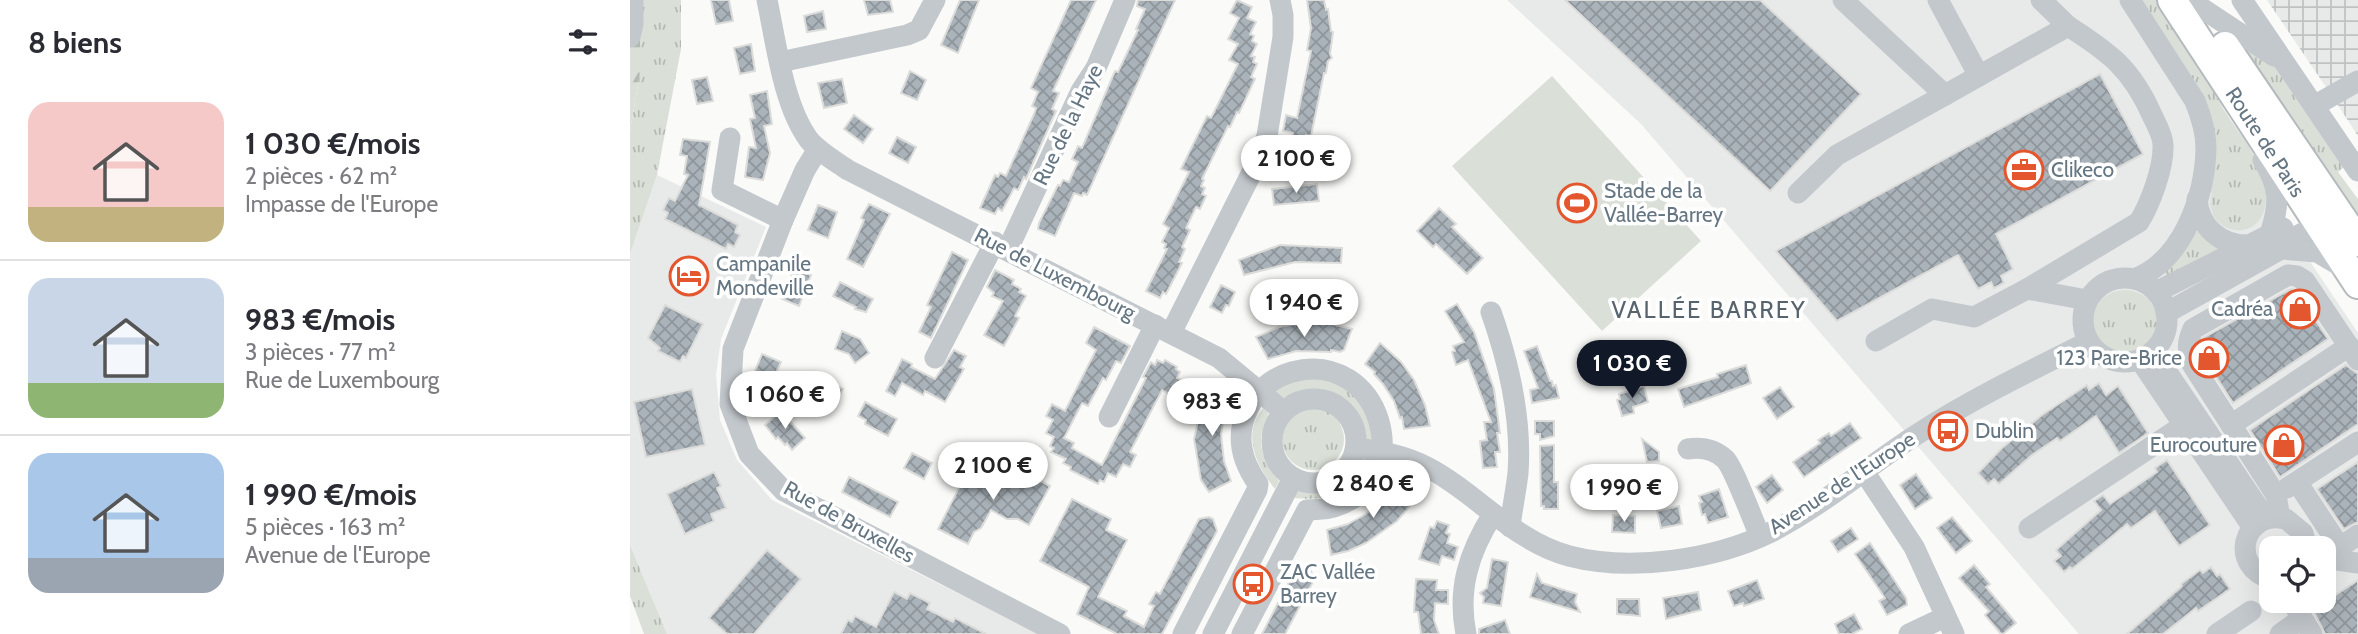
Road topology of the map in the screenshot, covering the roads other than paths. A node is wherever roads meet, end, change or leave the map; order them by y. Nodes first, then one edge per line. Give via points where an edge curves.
1 (633, 0) edge
2 (767, 0) edge
3 (935, 0) edge
4 (1125, 0) edge
5 (1280, 0) edge
6 (1843, 0) edge
7 (1938, 0) edge
8 (2130, 0) edge
9 (2242, 0) edge
10 (2184, 1) edge
11 (2050, 3) edge
12 (2068, 26) junction
13 (630, 37) edge
14 (780, 62) junction
15 (2285, 63) junction
16 (1979, 76) junction
17 (2358, 81) edge
18 (1945, 95) junction
19 (2314, 106) junction
20 (730, 138) dead end
21 (818, 149) junction
22 (2358, 171) edge
23 (1798, 193) dead end
24 (2197, 198) junction
25 (2325, 214) junction
26 (783, 220) junction
27 (2275, 242) junction
28 (2358, 242) edge
29 (2249, 245) junction
30 (1001, 246) junction
31 (2134, 279) junction
32 (2355, 279) edge
33 (2027, 289) junction
34 (2157, 292) junction
35 (2087, 300) junction
36 (1490, 312) dead end
37 (2166, 313) junction
38 (1163, 329) junction
39 (1876, 341) dead end
40 (2088, 342) junction
41 (2353, 353) edge
42 (2147, 356) junction
43 (934, 358) dead end
44 (1260, 391) junction
45 (1283, 411) junction
46 (1109, 417) dead end
47 (2184, 425) junction
48 (2231, 425) junction
49 (2358, 442) edge
50 (1356, 448) junction
51 (1688, 449) dead end
52 (1382, 452) junction
53 (1863, 470) junction
54 (1293, 478) junction
55 (2297, 482) junction
56 (2276, 495) junction
57 (1502, 521) junction
58 (2266, 522) junction
59 (1240, 525) junction
60 (2029, 528) dead end
61 (2358, 535) edge
62 (1760, 536) junction
63 (2304, 536) edge
64 (1263, 537) junction
65 (1286, 550) junction
66 (2336, 560) edge
67 (2358, 563) edge
68 (2259, 572) edge
69 (2251, 611) dead end
70 (2301, 618) edge
71 (1950, 626) edge
72 (1060, 634) edge
73 (1183, 634) edge
74 (1213, 634) edge
75 (1242, 634) edge
76 (1466, 634) edge
77 (1909, 634) edge
78 (2217, 634) edge
79 (2280, 634) edge

1 - 13 street
2 - 14 street
3 - 14 street via 919,30 907,35
4 - 30 street, Rue de la Haye via 1096,68
5 - 38 street via 1283,37 1262,152 1194,291
6 - 18 street
7 - 16 street
8 - 24 street via 2184,81 2201,116 2206,146
9 - 15 street
10 - 15 street
10 - 25 main road, Route de Paris
10 - 27 street via 2230,108 2277,185
11 - 12 street
12 - 16 street
12 - 33 street via 2105,50 2126,72 2160,133 2162,158 2149,205 2139,222
14 - 21 street via 799,122
15 - 19 street
16 - 18 street
17 - 19 street
18 - 23 street via 1838,155
19 - 22 street
20 - 26 street via 722,190
21 - 26 street, Rue de Bruxelles
21 - 30 street, Rue de Luxembourg via 848,170
24 - 29 street via 2202,219 2212,232 2231,243
24 - 31 street via 2173,250 2151,271
25 - 27 street
25 - 28 main road, Route de Paris
25 - 32 main road, Route de Paris
26 - 72 street, Rue de Bruxelles via 733,349 730,404 749,454 784,491
27 - 29 street
27 - 32 street via 2329,257
27 - 37 street
29 - 34 street
30 - 38 street, Rue de Luxembourg
30 - 43 street, Rue de la Haye
31 - 34 street
31 - 35 street via 2104,283
33 - 35 street
33 - 39 street via 1974,317 1932,309
34 - 37 street
35 - 40 street via 2082,326
36 - 57 street via 1517,416 1518,473
37 - 42 street via 2166,330
38 - 44 street, Rue de Luxembourg via 1219,358
38 - 46 street
40 - 42 street via 2099,355 2123,363
40 - 53 street, Avenue de l'Europe via 1941,420
41 - 48 street
41 - 48 street via 2297,275 2288,275 2193,329 2188,353 2192,364
42 - 47 street
42 - 58 street
44 - 45 street, Rue de Luxembourg
44 - 52 street via 1275,379 1300,370 1338,374 1360,388 1376,410
44 - 59 street via 1248,407 1241,432 1243,458 1258,484
45 - 50 street via 1312,398 1333,402 1354,427
45 - 54 street via 1273,428 1272,447 1279,465
47 - 58 street
47 - 60 street
48 - 56 street
49 - 55 street
50 - 52 street, Avenue de l'Europe
50 - 54 street via 1350,463 1332,479 1309,483
51 - 62 street via 1699,447 1727,461
52 - 57 street, Avenue de l'Europe via 1427,467
52 - 65 street via 1375,473 1359,493 1336,507 1307,510
53 - 62 street, Avenue de l'Europe
53 - 71 street via 1914,547
54 - 64 street
55 - 56 street
55 - 61 street via 2340,547
56 - 58 street
57 - 62 street, Avenue de l'Europe via 1537,544 1572,557 1634,563 1682,559
57 - 76 street via 1473,550 1462,609
58 - 63 street via 2298,527
58 - 68 street via 2246,539 2247,559
59 - 64 street
59 - 73 street
64 - 65 street
64 - 74 street
65 - 75 street
66 - 67 street
69 - 78 street
70 - 79 street
71 - 77 street

